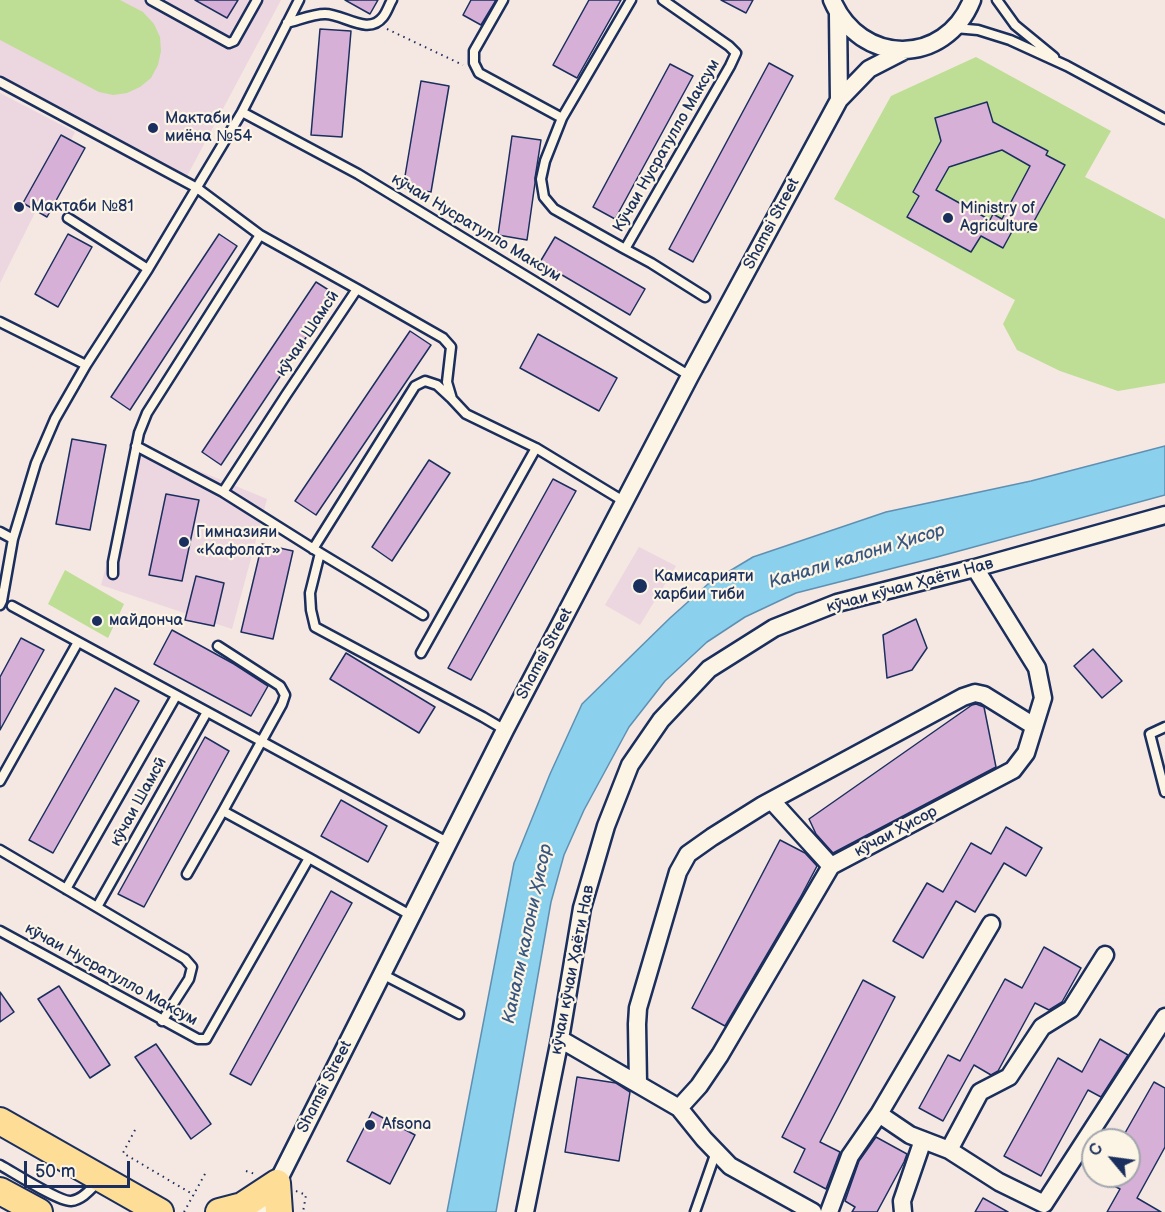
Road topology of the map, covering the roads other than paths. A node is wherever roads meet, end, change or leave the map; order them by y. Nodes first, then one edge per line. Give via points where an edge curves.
1 (151, 0) edge
2 (257, 0) edge
3 (299, 0) edge
4 (392, 0) edge
5 (503, 0) edge
6 (631, 0) edge
7 (663, 0) edge
8 (972, 0) edge
9 (997, 0) edge
10 (835, 7) edge
11 (287, 23) junction
12 (955, 28) junction
13 (906, 50) junction
14 (1067, 66) junction
15 (0, 82) edge
16 (839, 100) junction
17 (242, 112) junction
18 (562, 118) junction
19 (1165, 119) edge
20 (196, 188) junction
21 (68, 218) dead end
22 (260, 235) junction
23 (624, 249) junction
24 (148, 269) junction
25 (357, 289) junction
26 (705, 297) dead end
27 (0, 322) edge
28 (86, 365) junction
29 (690, 376) junction
30 (452, 399) junction
31 (136, 446) junction
32 (536, 448) junction
33 (223, 492) junction
34 (625, 501) junction
35 (1165, 515) edge
36 (0, 532) edge
37 (13, 539) junction
38 (316, 551) junction
39 (975, 568) junction
40 (113, 574) dead end
41 (0, 605) edge
42 (12, 606) dead end
43 (423, 615) dead end
44 (78, 642) junction
45 (218, 646) dead end
46 (421, 653) dead end
47 (176, 696) junction
48 (207, 712) junction
49 (1034, 726) junction
50 (1165, 727) edge
51 (506, 730) junction
52 (262, 742) junction
53 (0, 781) edge
54 (1165, 792) edge
55 (772, 801) junction
56 (223, 811) junction
57 (449, 843) junction
58 (0, 850) edge
59 (309, 858) junction
60 (831, 866) junction
61 (187, 874) dead end
62 (66, 889) junction
63 (97, 907) junction
64 (412, 916) junction
65 (991, 924) dead end
66 (0, 931) edge
67 (1105, 955) dead end
68 (382, 974) junction
69 (459, 1014) dead end
70 (1165, 1017) edge
71 (162, 1021) junction
72 (560, 1038) junction
73 (638, 1084) junction
74 (679, 1108) junction
75 (879, 1114) junction
76 (4, 1120) edge
77 (923, 1140) junction
78 (949, 1150) junction
79 (716, 1152) junction
80 (0, 1165) edge
81 (102, 1179) junction
82 (277, 1183) junction
83 (0, 1191) edge
84 (140, 1206) edge
85 (39, 1212) edge
86 (160, 1212) edge
87 (219, 1212) edge
88 (261, 1212) edge
89 (279, 1212) edge
90 (525, 1212) edge
91 (695, 1212) edge
92 (813, 1212) edge
93 (829, 1212) edge
94 (903, 1212) edge

1 - 2 lane via 229,43 234,41
3 - 11 lane
4 - 11 lane via 376,24 365,26 323,14
5 - 18 lane via 474,51 474,63 479,73
6 - 18 lane
7 - 23 lane, Кӯчаи Нусратулло Максум via 736,53
8 - 12 street, Shamsi Street
9 - 14 lane via 1015,25
10 - 13 street, Shamsi Street via 850,30 867,42 886,49
10 - 16 street, Shamsi Street
11 - 17 lane
12 - 13 street, Shamsi Street via 924,47
12 - 14 lane via 1010,40
13 - 16 street, Shamsi Street via 869,69
14 - 19 lane
15 - 20 lane
16 - 29 street, Shamsi Street
17 - 20 lane
17 - 29 lane, кӯчаи Нусратулло Максум via 358,174
18 - 23 lane via 545,161 544,197 554,209
20 - 22 lane
20 - 24 lane
21 - 24 lane
22 - 25 lane
22 - 31 lane via 147,413
23 - 26 lane, Кӯчаи Нусратулло Максум
24 - 28 lane
25 - 30 lane, кӯчаи Шамсӣ via 451,347 447,382
25 - 33 lane, кӯчаи Шамсӣ
27 - 28 lane
28 - 37 lane via 55,419 36,463
29 - 34 street, Shamsi Street
30 - 32 lane via 466,414
30 - 38 lane via 437,385 425,381 415,386
31 - 33 lane
31 - 40 lane
32 - 34 lane
32 - 46 lane
33 - 38 lane
34 - 51 street, Shamsi Street
35 - 39 street, кӯчаи кӯчаи Ҳаёти Нав
36 - 37 lane
37 - 41 lane
38 - 43 lane
38 - 51 lane via 310,593 315,627
39 - 49 street, кӯчаи Ҳисор via 1037,668 1043,698
39 - 72 street, кӯчаи кӯчаи Ҳаёти Нав via 837,603 774,628 709,669 661,720 630,765 606,826 582,908
42 - 44 lane
44 - 47 lane
44 - 53 lane
45 - 52 lane via 280,686 285,695
47 - 48 lane
47 - 62 lane
48 - 52 lane
48 - 63 lane, кӯчаи Шамсӣ
49 - 55 street via 991,698 975,693
49 - 60 street, кӯчаи Ҳисор via 1026,753 1013,770
50 - 54 lane via 1150,734
51 - 57 street, Shamsi Street
52 - 56 lane
52 - 57 lane
55 - 60 street
55 - 73 street via 688,854 678,872 638,1008
56 - 59 lane
56 - 61 lane
57 - 64 street, Shamsi Street
58 - 62 lane
59 - 64 lane
59 - 71 lane, кӯчаи Нусратулло Максум via 206,1039 198,1039
60 - 74 street via 720,1055
62 - 63 lane
63 - 71 lane via 185,959 192,967 189,980
64 - 68 street, Shamsi Street
65 - 75 street
66 - 71 lane, кӯчаи Нусратулло Максум
67 - 78 street via 1071,1009 1041,1027 1009,1077 980,1092
68 - 69 lane
68 - 82 street, Shamsi Street
70 - 78 street via 1044,1204 999,1182
72 - 73 street
72 - 90 street, кӯчаи кӯчаи Ҳаёти Нав
73 - 74 street
74 - 79 street
75 - 77 street
75 - 93 street via 850,1156
76 - 81 main road
77 - 78 street
77 - 94 street via 902,1201
79 - 91 lane
79 - 92 street via 730,1166
80 - 81 lane via 58,1198 71,1201
81 - 84 main road
82 - 87 main road via 242,1206
82 - 88 street, Shamsi Street
82 - 89 main road
83 - 85 main road
84 - 86 main road

